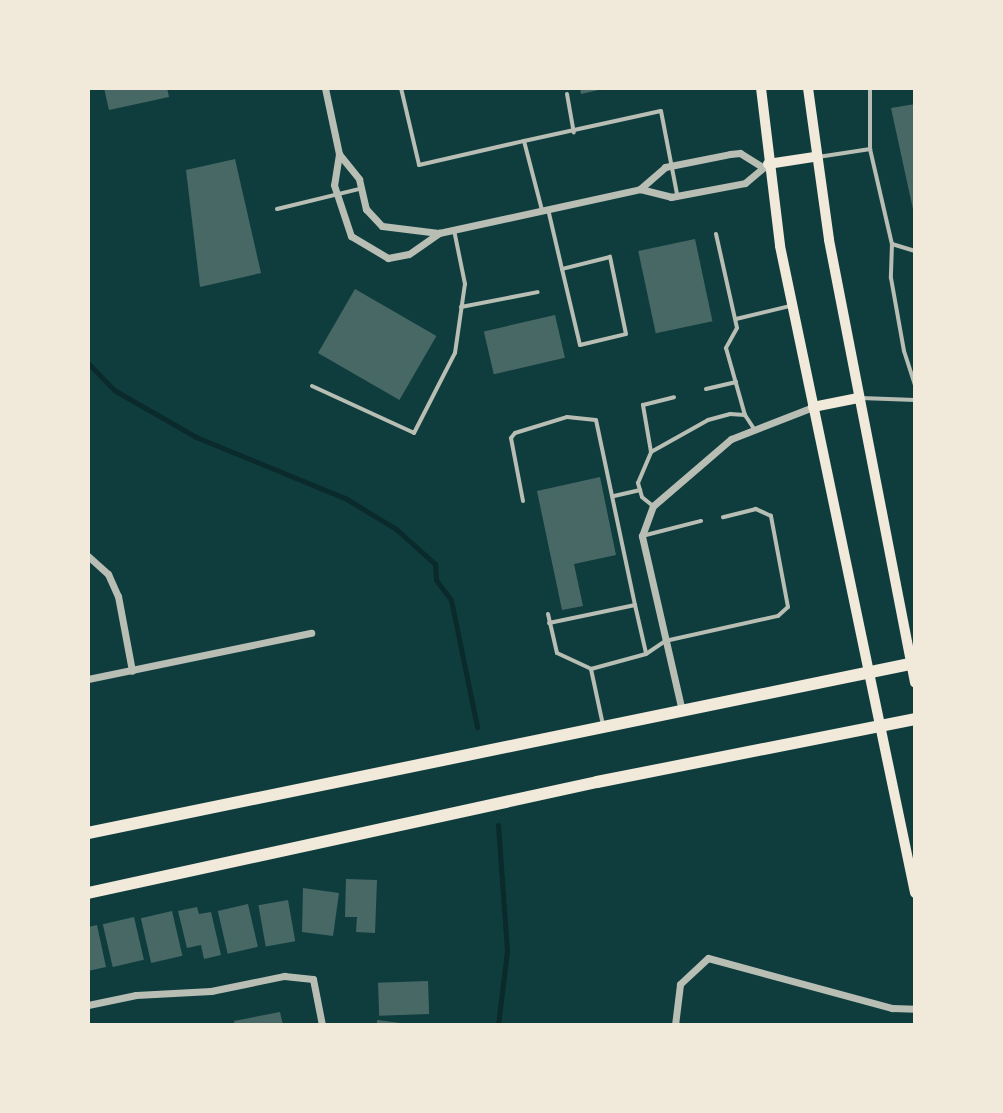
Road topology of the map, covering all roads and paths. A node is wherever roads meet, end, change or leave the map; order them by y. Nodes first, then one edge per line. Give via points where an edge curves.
1 (325, 88) edge
2 (401, 88) edge
3 (761, 88) edge
4 (808, 88) edge
5 (870, 88) edge
6 (567, 94) dead end
7 (574, 132) junction
8 (524, 141) junction
9 (870, 149) junction
10 (339, 154) junction
11 (814, 157) junction
12 (765, 165) junction
13 (672, 166) junction
14 (362, 188) junction
15 (640, 189) junction
16 (336, 194) junction
17 (677, 196) junction
18 (277, 209) dead end
19 (545, 210) junction
20 (454, 230) junction
21 (439, 233) junction
22 (716, 234) dead end
23 (892, 244) junction
24 (915, 251) edge
25 (562, 269) junction
26 (538, 292) dead end
27 (792, 306) junction
28 (461, 307) junction
29 (735, 319) junction
30 (736, 382) junction
31 (915, 384) edge
32 (312, 386) dead end
33 (706, 389) dead end
34 (674, 397) dead end
35 (858, 398) junction
36 (915, 400) edge
37 (813, 407) junction
38 (745, 415) junction
39 (755, 431) junction
40 (651, 452) junction
41 (640, 490) junction
42 (614, 496) junction
43 (523, 501) dead end
44 (653, 506) junction
45 (723, 517) dead end
46 (701, 521) dead end
47 (642, 536) junction
48 (88, 556) edge
49 (635, 605) junction
50 (548, 614) dead end
51 (549, 623) junction
52 (311, 633) dead end
53 (665, 641) junction
54 (646, 654) junction
55 (913, 663) edge
56 (591, 669) junction
57 (132, 671) junction
58 (871, 672) junction
59 (88, 679) edge
60 (915, 683) edge
61 (682, 711) junction
62 (915, 719) edge
63 (881, 725) junction
64 (604, 727) junction
65 (88, 833) edge
66 (88, 893) edge
67 (915, 893) edge
68 (88, 1005) edge
69 (915, 1009) edge
70 (322, 1025) edge
71 (675, 1025) edge

1 - 10 street
2 - 8 lane via 419,165
3 - 12 main road
4 - 11 main road
5 - 9 lane
6 - 7 lane
7 - 8 lane
7 - 13 lane via 661,111
8 - 19 lane
9 - 11 lane
9 - 23 lane
10 - 14 street
10 - 16 street
11 - 12 main road
11 - 35 main road
12 - 13 street via 740,153
12 - 17 street via 745,183
12 - 27 main road
13 - 15 street
13 - 17 lane
14 - 16 lane
14 - 21 street via 366,209 382,226
15 - 17 street
15 - 19 street
16 - 18 lane
16 - 21 street via 351,236 377,255 409,254
19 - 20 street
19 - 25 lane
20 - 21 street
20 - 28 lane via 465,284
22 - 29 lane
23 - 24 lane
23 - 31 lane via 891,278
25 - 25 lane via 610,257 626,334 580,345
26 - 28 lane
27 - 29 lane
27 - 37 main road
28 - 32 lane via 455,353 414,433
29 - 30 lane via 737,328 726,348
30 - 33 lane
30 - 38 lane
34 - 40 lane via 643,405
35 - 36 lane
35 - 37 main road
35 - 55 main road
37 - 39 street
37 - 58 main road
38 - 39 lane
38 - 40 lane via 708,420
39 - 44 street via 731,439
40 - 41 lane
41 - 42 lane
41 - 44 lane
42 - 43 lane via 596,420 567,417 524,428 511,438
42 - 49 lane
44 - 47 street
45 - 53 lane via 765,510 771,516 791,598 783,612
46 - 47 lane
47 - 53 street
48 - 57 street via 108,574 118,596
49 - 51 lane
49 - 54 lane
50 - 51 lane
51 - 56 lane via 557,653
52 - 57 street
53 - 54 lane
53 - 61 street
54 - 56 lane
55 - 58 main road
55 - 60 main road
56 - 64 lane
57 - 59 street
58 - 61 main road
58 - 63 main road
61 - 64 main road
62 - 63 main road
63 - 66 main road
63 - 67 main road
64 - 65 main road
68 - 70 street via 136,995 211,991 284,976 313,979
69 - 71 street via 892,1008 708,958 680,984

